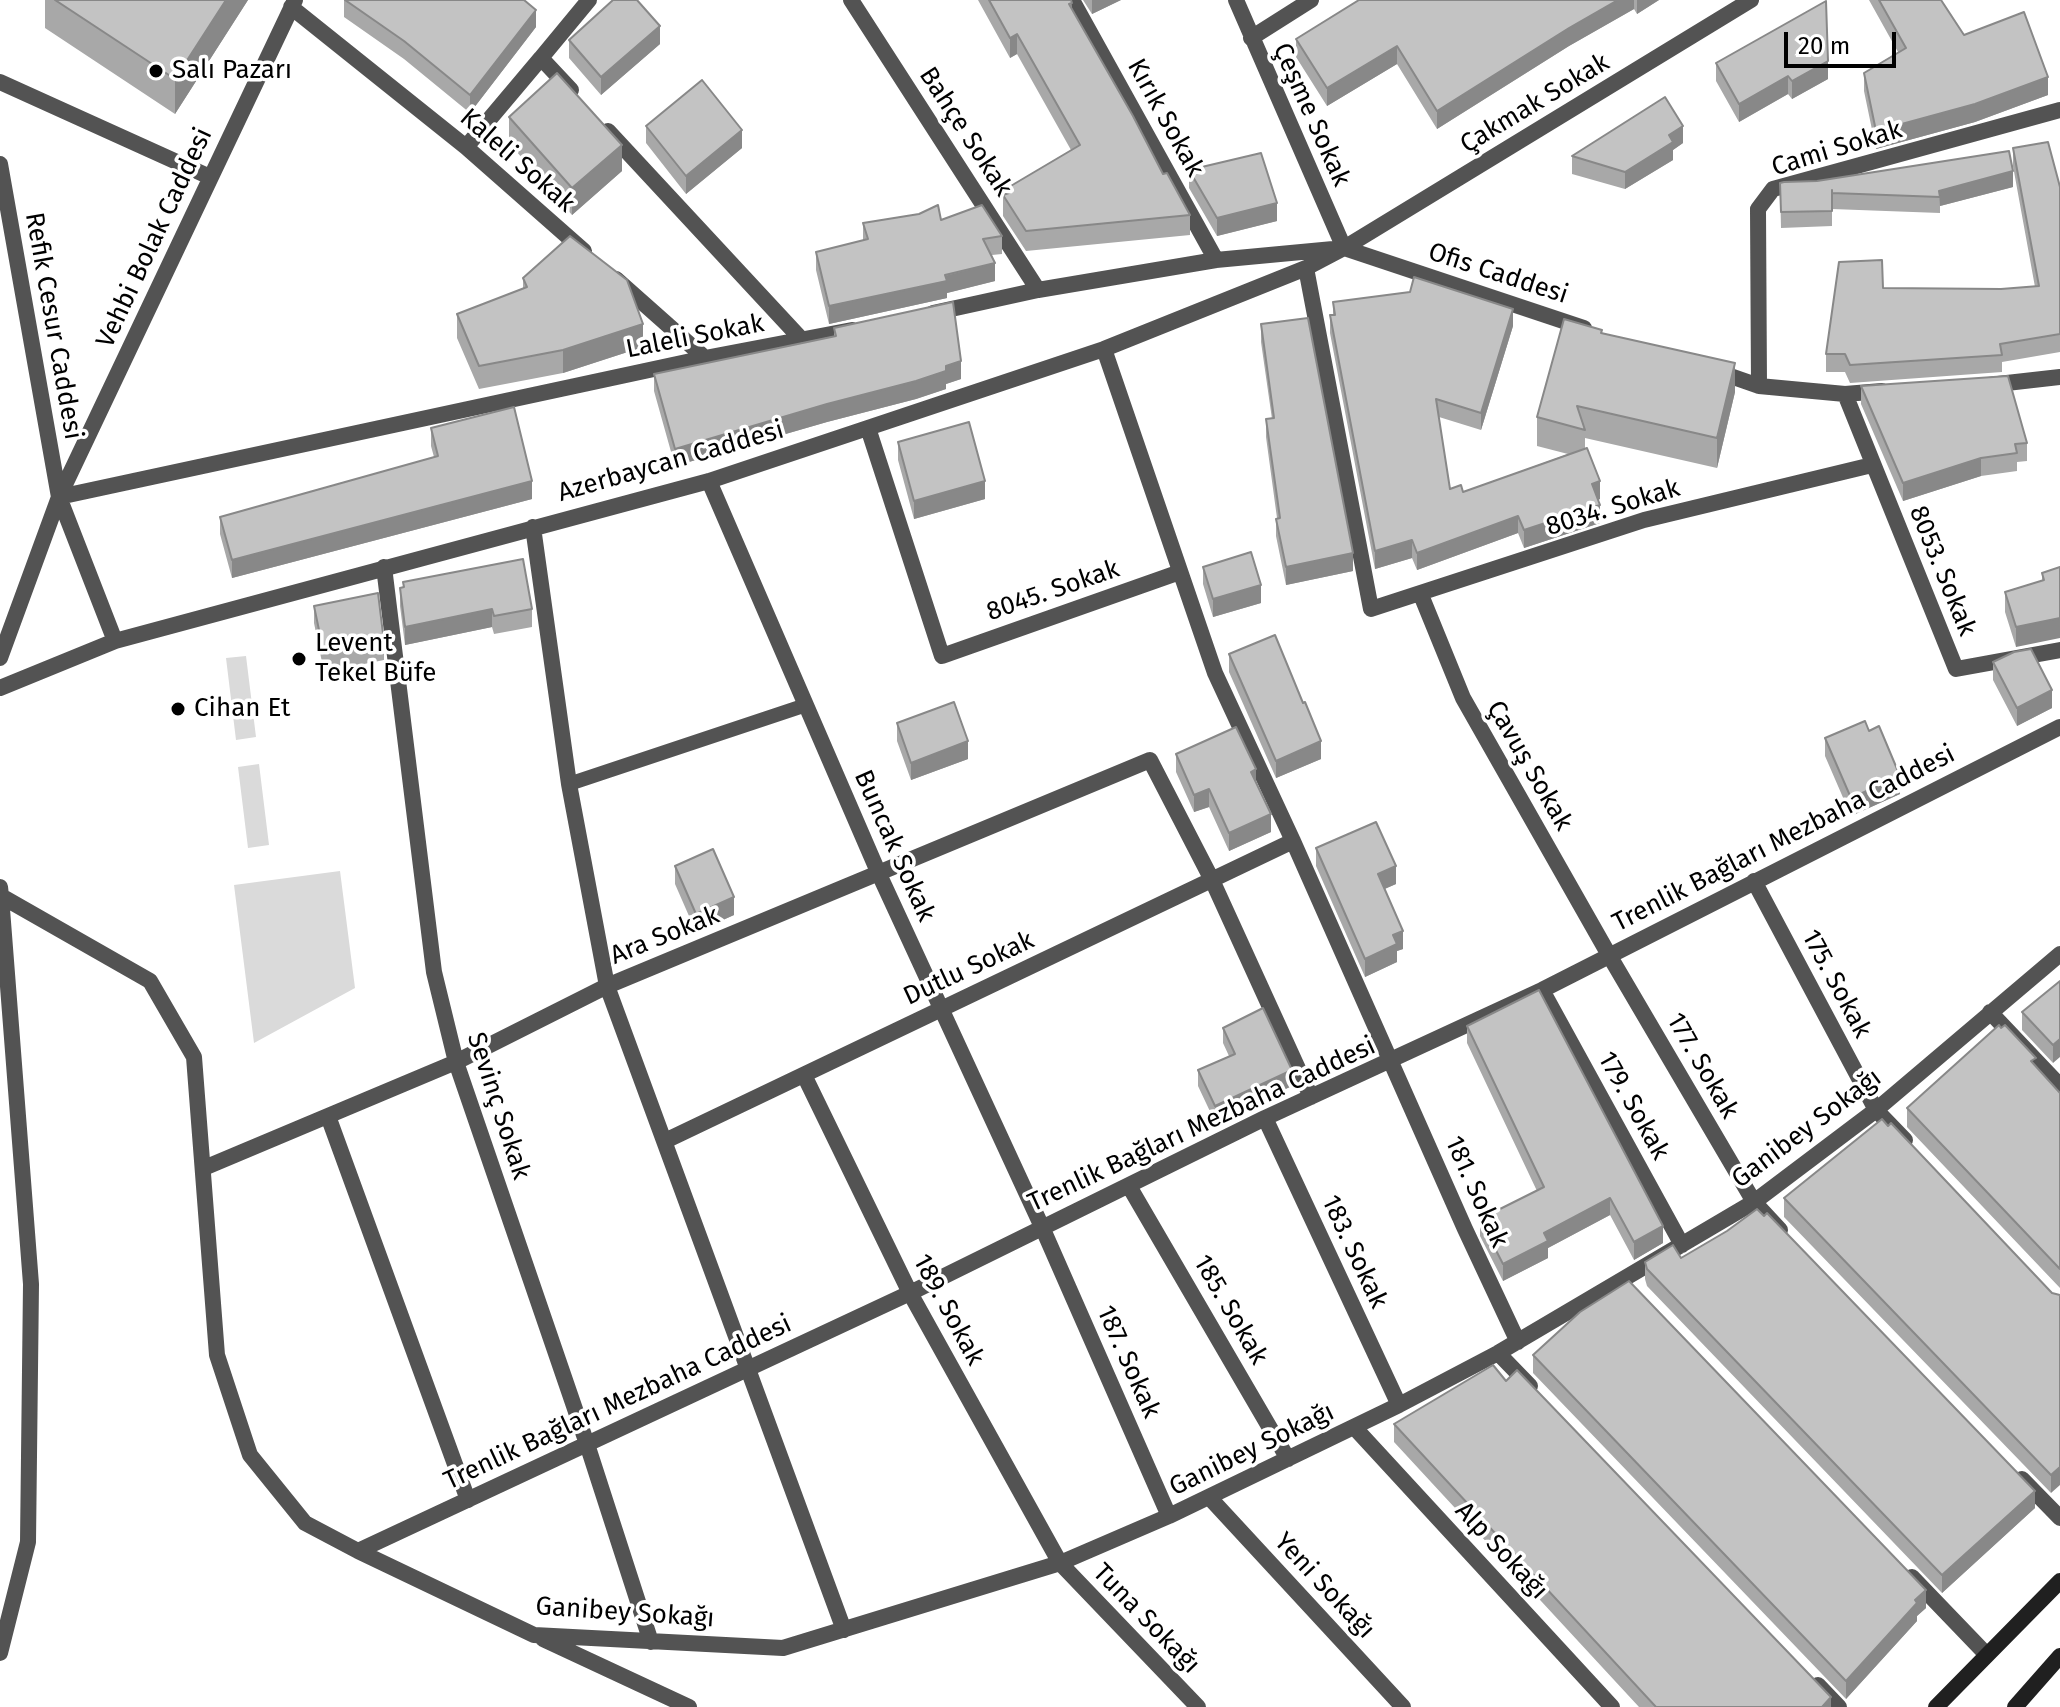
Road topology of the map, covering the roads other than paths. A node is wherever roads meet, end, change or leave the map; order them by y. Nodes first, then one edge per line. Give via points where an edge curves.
1 (589, 0) edge
2 (851, 0) edge
3 (1072, 0) edge
4 (1236, 0) edge
5 (1311, 0) edge
6 (1751, 0) edge
7 (293, 3) edge
8 (1251, 38) junction
9 (541, 58) junction
10 (0, 82) edge
11 (2060, 110) edge
12 (466, 147) junction
13 (0, 164) edge
14 (210, 177) junction
15 (1344, 248) junction
16 (1216, 260) junction
17 (1306, 268) junction
18 (1038, 290) junction
19 (921, 316) edge
20 (862, 328) edge
21 (1596, 332) edge
22 (803, 341) junction
23 (1104, 349) junction
24 (705, 358) junction
25 (1700, 366) edge
26 (2060, 377) edge
27 (1979, 385) edge
28 (1759, 386) junction
29 (1904, 390) edge
30 (1845, 394) junction
31 (868, 428) junction
32 (1872, 465) junction
33 (709, 481) junction
34 (59, 497) junction
35 (533, 527) junction
36 (384, 567) junction
37 (1180, 572) junction
38 (1421, 595) junction
39 (115, 641) junction
40 (2060, 650) edge
41 (0, 658) edge
42 (0, 688) edge
43 (806, 705) junction
44 (2060, 727) edge
45 (569, 784) junction
46 (1293, 841) junction
47 (879, 874) junction
48 (1212, 880) junction
49 (1754, 881) junction
50 (1, 891) edge
51 (2060, 954) edge
52 (1609, 955) junction
53 (607, 986) junction
54 (1542, 990) junction
55 (941, 1009) junction
56 (1990, 1012) junction
57 (1392, 1061) junction
58 (456, 1062) junction
59 (804, 1075) junction
60 (2060, 1086) edge
61 (1311, 1097) junction
62 (1876, 1110) junction
63 (328, 1116) junction
64 (1265, 1118) junction
65 (665, 1141) junction
66 (1919, 1155) edge
67 (204, 1168) junction
68 (1129, 1186) junction
69 (1754, 1202) junction
70 (1042, 1227) junction
71 (1682, 1245) junction
72 (1797, 1247) edge
73 (910, 1293) junction
74 (1518, 1342) junction
75 (1498, 1353) junction
76 (748, 1368) junction
77 (1542, 1399) edge
78 (1399, 1405) junction
79 (1354, 1427) junction
80 (587, 1444) junction
81 (1288, 1459) junction
82 (2005, 1462) edge
83 (1209, 1497) junction
84 (468, 1500) junction
85 (1169, 1516) junction
86 (2060, 1518) edge
87 (358, 1551) junction
88 (1060, 1563) junction
89 (1898, 1563) edge
90 (2060, 1581) edge
91 (844, 1630) junction
92 (534, 1635) junction
93 (651, 1642) junction
94 (0, 1653) edge
95 (1986, 1654) junction
96 (2060, 1656) edge
97 (1806, 1673) edge
98 (689, 1707) edge
99 (1198, 1707) edge
100 (1403, 1707) edge
101 (1612, 1707) edge
102 (1839, 1707) edge
103 (1936, 1707) edge
104 (2015, 1707) edge

1 - 9 street
2 - 18 street, Bahçe Sokak
3 - 16 street, Kırık Sokak
4 - 8 street, Çeşme Sokak
5 - 8 street
6 - 15 street, Çakmak Sokak
7 - 12 street, Kaleli Sokak
7 - 14 street, Vehbi Bolak Caddesi
8 - 15 street, Çeşme Sokak
9 - 12 street
9 - 22 street
10 - 14 street
11 - 28 street, Cami Sokak via 1773,189 1758,209
12 - 24 street, Kaleli Sokak
13 - 34 street, Refik Cesur Caddesi
14 - 34 street, Vehbi Bolak Caddesi
15 - 16 street
15 - 17 street, Azerbaycan Caddesi
15 - 21 street, Ofis Caddesi
16 - 18 street
17 - 23 street, Azerbaycan Caddesi
17 - 38 street, 8034. Sokak via 1371,609
18 - 19 street
20 - 22 street, Laleli Sokak
22 - 24 street, Laleli Sokak
23 - 31 street, Azerbaycan Caddesi
23 - 37 street, 181. Sokak
24 - 34 street, Laleli Sokak
25 - 28 street
26 - 27 street
28 - 30 street
29 - 30 street
30 - 32 street, 8053. Sokak
31 - 33 street, Azerbaycan Caddesi
31 - 37 street, 8045. Sokak via 942,656
32 - 38 street, 8034. Sokak via 1644,520
32 - 40 street, 8053. Sokak via 1956,669
33 - 35 street, Azerbaycan Caddesi
33 - 43 street, Buncak Sokak
34 - 39 street, Refik Cesur Caddesi
34 - 41 street, Vehbi Bolak Caddesi
35 - 36 street, Azerbaycan Caddesi
35 - 45 street
36 - 39 street, Azerbaycan Caddesi
36 - 58 street, Sevinç Sokak via 434,972
37 - 46 street, 181. Sokak via 1215,673
38 - 52 street, Çavuş Sokak via 1463,698
39 - 42 street, Azerbaycan Caddesi
43 - 45 lane
43 - 47 street, Buncak Sokak
44 - 49 street, Trenlik Bağları Mezbaha Caddesi
45 - 53 street
46 - 48 street, Dutlu Sokak
46 - 57 street, 181. Sokak
47 - 48 street, Ara Sokak via 1150,760
47 - 53 street, Ara Sokak
47 - 55 street, Buncak Sokak
48 - 55 street, Dutlu Sokak
48 - 61 street
49 - 52 street, Trenlik Bağları Mezbaha Caddesi
49 - 62 street, 175. Sokak
50 - 67 street, Ganibey Sokağı via 150,981 194,1057
50 - 94 street via 31,1284 28,1542
51 - 56 street, Ganibey Sokağı
52 - 54 street, Trenlik Bağları Mezbaha Caddesi
52 - 69 street, 177. Sokak
53 - 58 street, Ara Sokak
53 - 65 street
54 - 57 street, Trenlik Bağları Mezbaha Caddesi
54 - 71 street, 179. Sokak
55 - 59 street, Dutlu Sokak
55 - 70 street, Buncak Sokak
56 - 60 street
56 - 62 street, Ganibey Sokağı
57 - 61 street, Trenlik Bağları Mezbaha Caddesi
57 - 74 street, 181. Sokak
58 - 63 street, Ara Sokak
58 - 80 street, Sevinç Sokak
59 - 65 street, Dutlu Sokak
59 - 73 street, 189. Sokak
61 - 64 street, Trenlik Bağları Mezbaha Caddesi
62 - 66 street, 175. Sokak
62 - 69 street, Ganibey Sokağı
63 - 67 street, Ara Sokak
63 - 84 street
64 - 68 street, Trenlik Bağları Mezbaha Caddesi
64 - 78 street, 183. Sokak
65 - 76 street
67 - 87 street, Ganibey Sokağı via 217,1355 250,1455 305,1523
68 - 70 street, Trenlik Bağları Mezbaha Caddesi
68 - 81 street, 185. Sokak
69 - 71 street, Ganibey Sokağı
69 - 72 street, 177. Sokak
70 - 73 street, Trenlik Bağları Mezbaha Caddesi
70 - 85 street, 187. Sokak
71 - 74 street, Ganibey Sokağı via 1631,1284
73 - 76 street, Trenlik Bağları Mezbaha Caddesi
73 - 88 street, 189. Sokak
74 - 75 street, Ganibey Sokağı
75 - 77 street
75 - 78 street, Ganibey Sokağı
76 - 80 street, Trenlik Bağları Mezbaha Caddesi
76 - 91 street
78 - 79 street, Ganibey Sokağı
79 - 81 street, Ganibey Sokağı
79 - 101 street, Alp Sokağı
80 - 84 street, Trenlik Bağları Mezbaha Caddesi
80 - 93 street, Sevinç Sokak
81 - 83 street, Ganibey Sokağı
82 - 86 street
83 - 85 street, Ganibey Sokağı
83 - 100 street, Yeni Sokağı
84 - 87 street, Trenlik Bağları Mezbaha Caddesi
85 - 88 street, Ganibey Sokağı
87 - 92 street, Ganibey Sokağı
88 - 91 street, Ganibey Sokağı
88 - 99 street, Tuna Sokağı
89 - 95 street
90 - 95 main road
91 - 93 street, Ganibey Sokağı via 783,1648
92 - 93 street, Ganibey Sokağı
92 - 98 street
95 - 103 main road
96 - 104 main road
97 - 102 street

